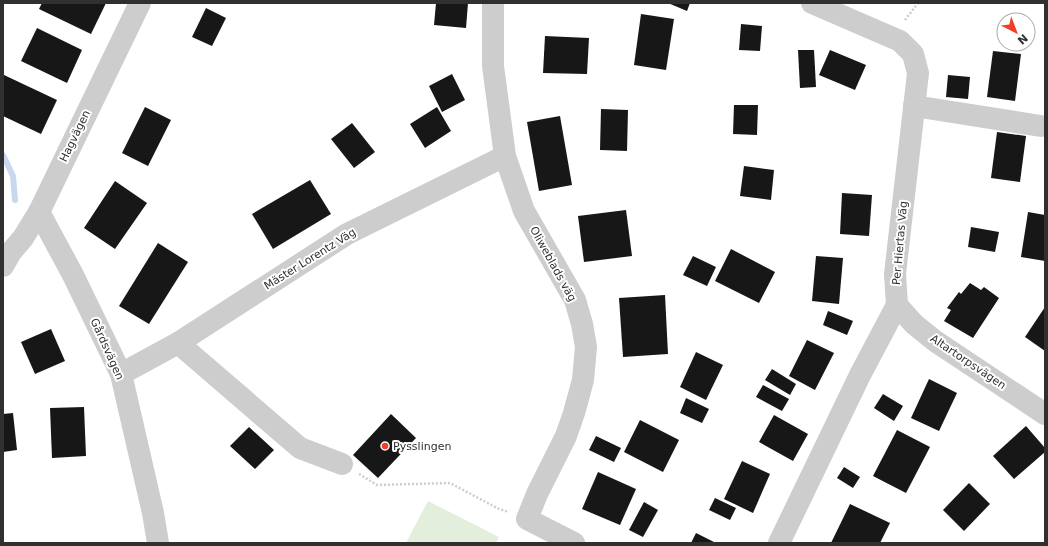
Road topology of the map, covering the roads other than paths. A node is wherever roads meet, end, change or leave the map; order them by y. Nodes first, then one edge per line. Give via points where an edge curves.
1 (140, 3) edge
2 (493, 3) edge
3 (812, 3) edge
4 (914, 106) junction
5 (1041, 126) dead end
6 (505, 156) junction
7 (39, 212) junction
8 (3, 266) edge
9 (896, 305) junction
10 (178, 343) junction
11 (121, 374) junction
12 (1045, 414) edge
13 (342, 464) road end
14 (158, 543) edge
15 (574, 543) edge
16 (779, 543) edge

1 - 7 street, Hagvägen
2 - 6 street, Oliweblads väg via 493,66
3 - 4 street, Per Hiertas Väg via 900,41 913,54 918,73
4 - 5 street
4 - 9 street, Per Hiertas Väg via 895,274
6 - 10 street, Mäster Lorentz Väg via 347,234
6 - 15 street, Oliweblads väg via 524,212 575,300 582,324 586,347 583,380 574,413 566,436 527,519
7 - 8 street, Hagvägen
7 - 11 street, Gårdsvägen
9 - 12 street, Altartorpsvägen via 935,341
9 - 16 street, Per Hiertas Väg
10 - 11 street, Mäster Lorentz Väg
10 - 13 street via 300,448
11 - 14 street, Gårdsvägen

